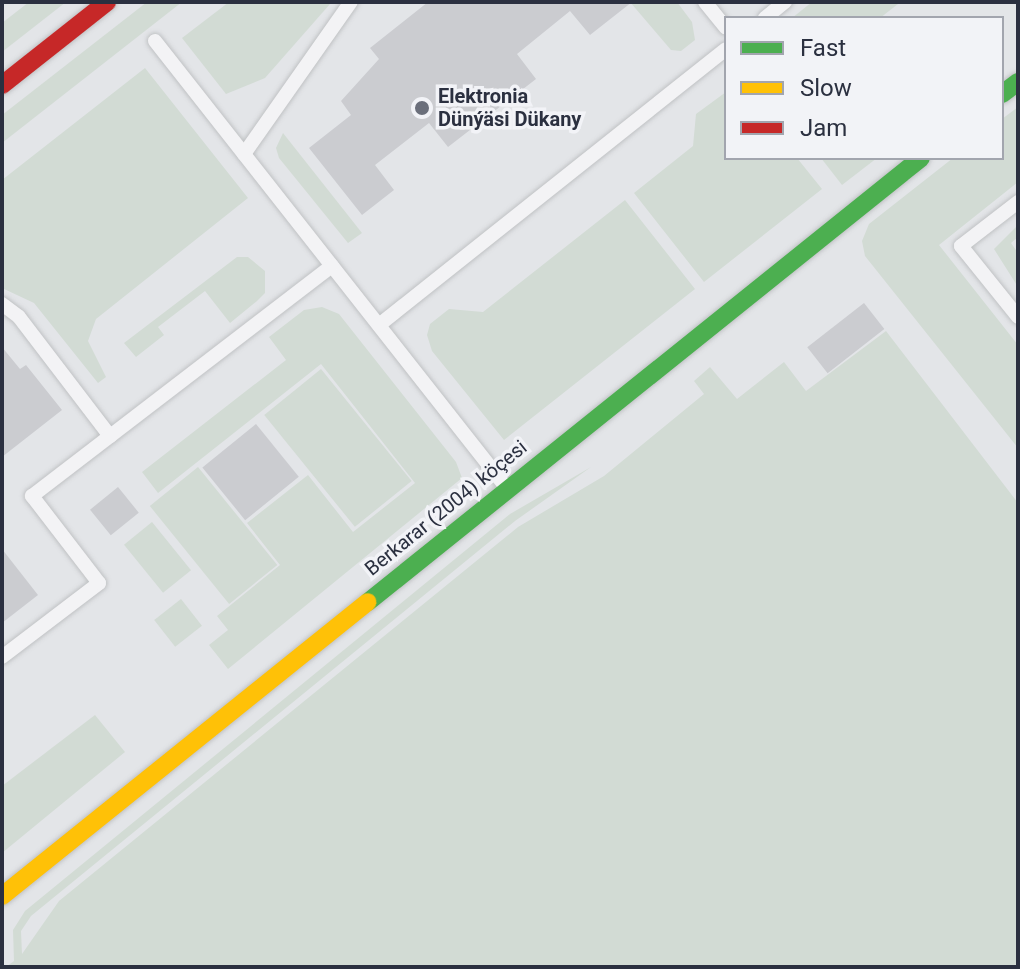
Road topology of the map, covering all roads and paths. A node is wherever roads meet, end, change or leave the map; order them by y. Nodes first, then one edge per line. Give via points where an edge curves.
1 (107, 2) edge
2 (351, 2) edge
3 (705, 2) edge
4 (785, 2) edge
5 (768, 16) edge
6 (724, 26) edge
7 (155, 41) dead end
8 (724, 51) edge
9 (2, 85) edge
10 (244, 154) junction
11 (918, 160) edge
12 (1018, 202) edge
13 (332, 266) junction
14 (2, 304) edge
15 (1018, 317) edge
16 (379, 325) junction
17 (110, 436) junction
18 (506, 487) junction
19 (2, 657) edge
20 (2, 896) edge

1 - 9 street
2 - 10 lane
3 - 6 lane
4 - 5 lane
7 - 10 lane
8 - 16 lane
10 - 13 lane
11 - 18 street, Berkarar (2004) köçesi
12 - 15 lane via 961,246
13 - 16 lane
13 - 17 lane
14 - 17 lane via 19,317
16 - 18 lane
17 - 19 lane via 32,496 99,583
18 - 20 street, Berkarar (2004) köçesi

